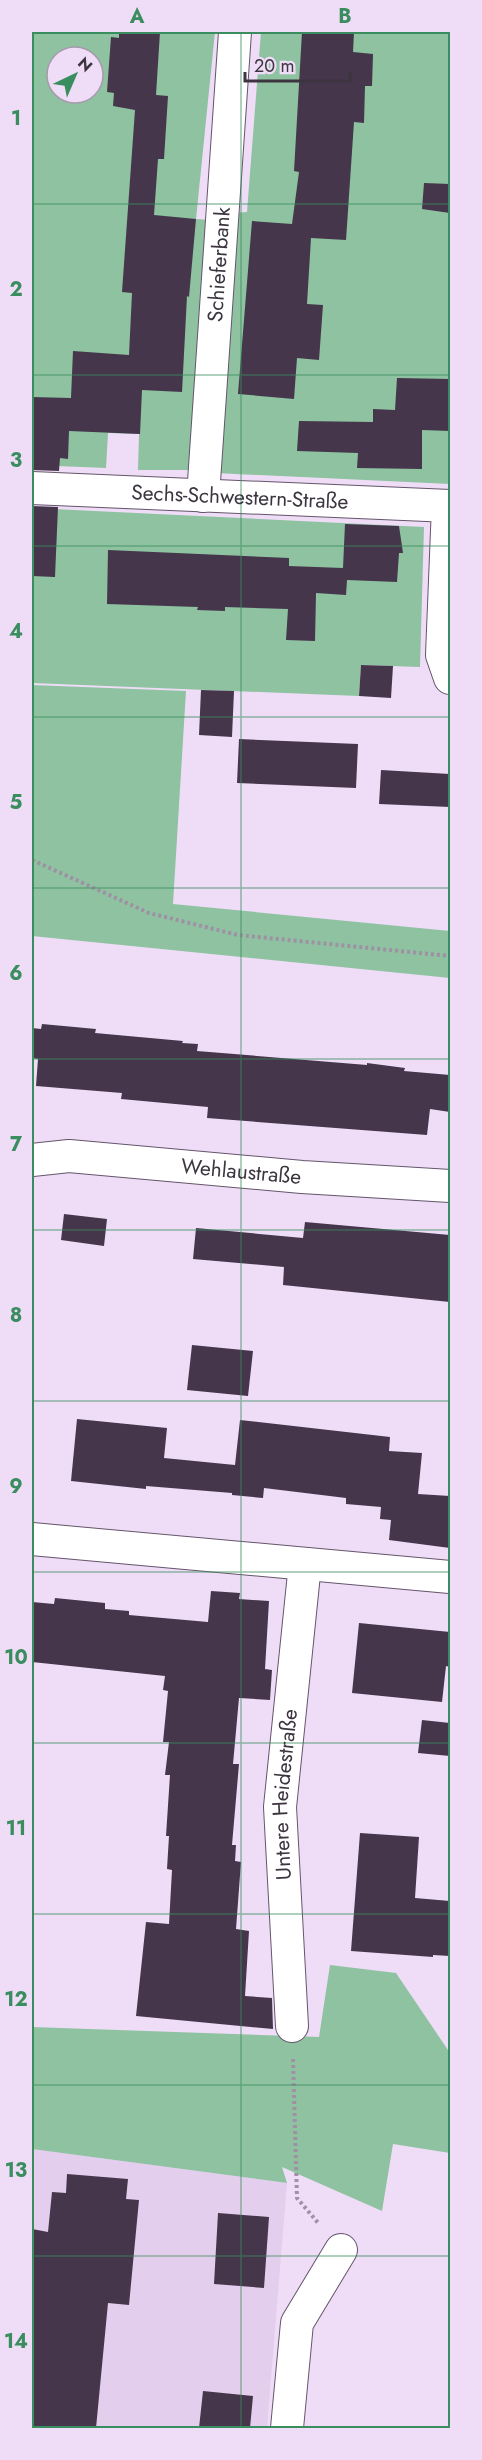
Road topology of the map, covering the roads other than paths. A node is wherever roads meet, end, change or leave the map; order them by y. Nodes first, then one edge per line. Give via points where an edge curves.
1 (235, 32) edge
2 (32, 488) edge
3 (202, 496) junction
4 (449, 506) edge
5 (450, 678) edge
6 (32, 1160) edge
7 (450, 1186) edge
8 (32, 1539) edge
9 (305, 1564) junction
10 (450, 1577) edge
11 (292, 2026) road end
12 (340, 2250) road end
13 (287, 2428) edge

1 - 3 street, Schieferbank
2 - 3 street, Sechs-Schwestern-Straße
3 - 4 street, Sechs-Schwestern-Straße
4 - 5 street via 442,655
6 - 7 street, Wehlaustraße via 69,1156
8 - 9 street
9 - 10 street
9 - 11 street, Untere Heidestraße via 280,1807
12 - 13 street via 297,2323

